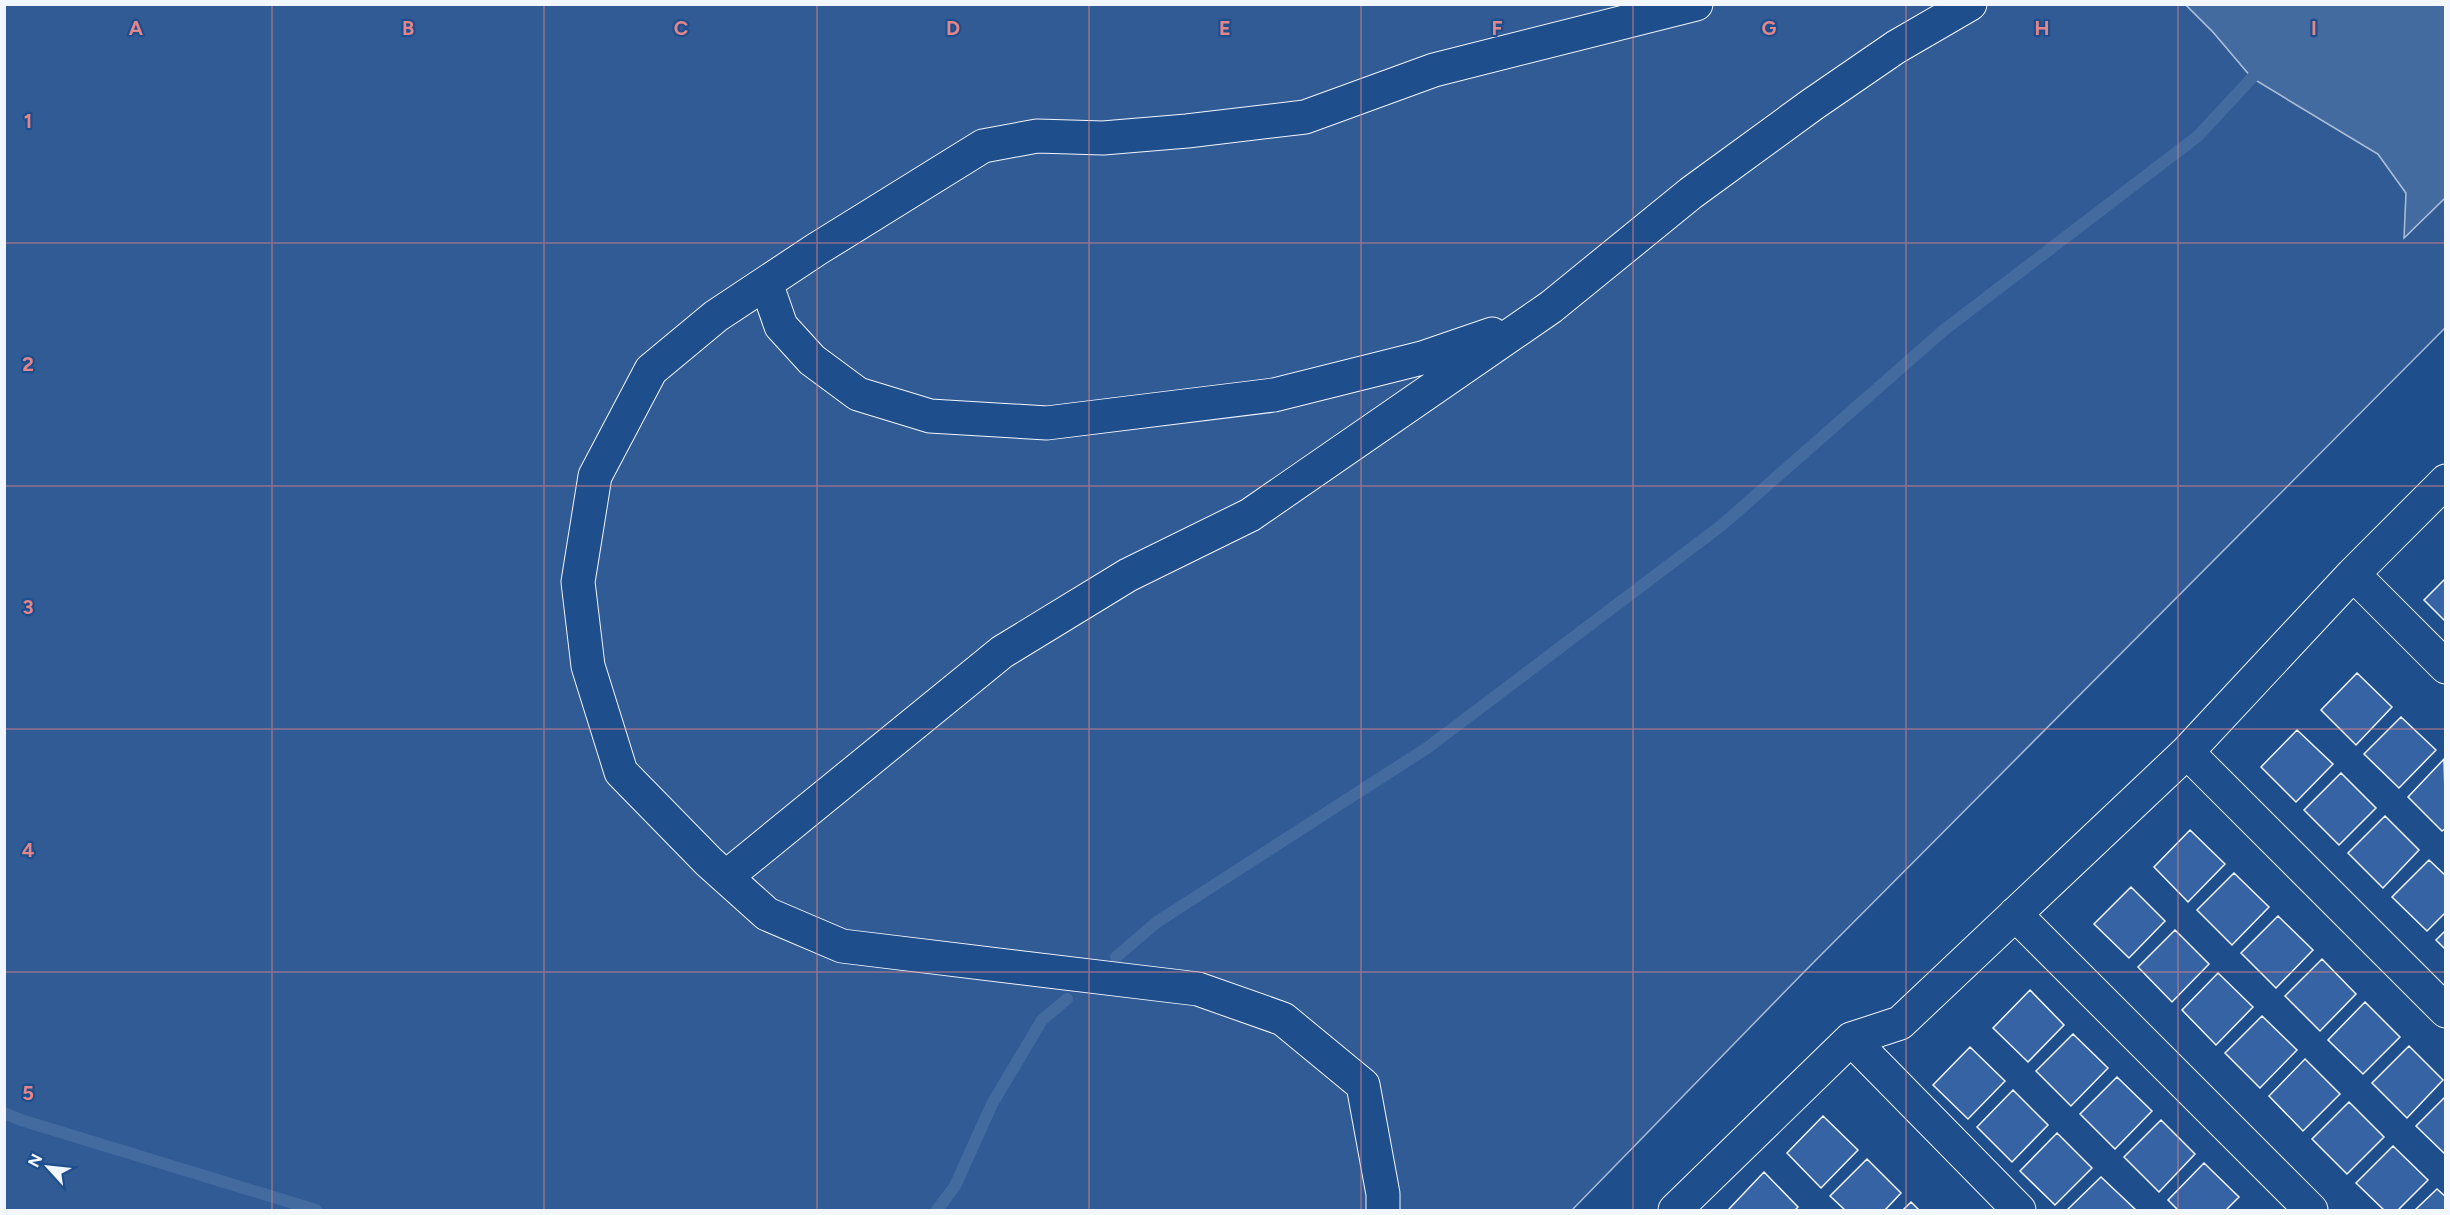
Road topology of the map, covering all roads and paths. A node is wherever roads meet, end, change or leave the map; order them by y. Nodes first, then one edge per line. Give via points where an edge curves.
1 (1696, 4) edge
2 (1970, 4) edge
3 (766, 283) junction
4 (1531, 321) junction
5 (2445, 481) edge
6 (2353, 574) junction
7 (2445, 667) edge
8 (2187, 752) junction
9 (726, 877) junction
10 (2015, 914) junction
11 (2445, 1011) edge
12 (1851, 1039) junction
13 (1383, 1210) edge
14 (1675, 1210) edge
15 (2019, 1210) edge
16 (2311, 1210) edge

1 - 3 street via 1434,70 1305,117 1103,138 1037,136 983,146
2 - 4 street via 1896,47 1804,111 1691,193
3 - 4 street via 781,326 812,360 858,394 930,417 1047,423 1274,395 1422,358
3 - 9 street via 716,316 651,370 595,476 578,582 588,666 621,772
4 - 9 street via 1250,515 1128,575 1002,652
5 - 6 street
6 - 7 street
6 - 8 street
8 - 10 street
8 - 11 street
9 - 13 street via 767,914 842,946 1198,989 1283,1019 1363,1085
10 - 12 street via 1900,1023
10 - 16 street
12 - 14 street
12 - 15 street

